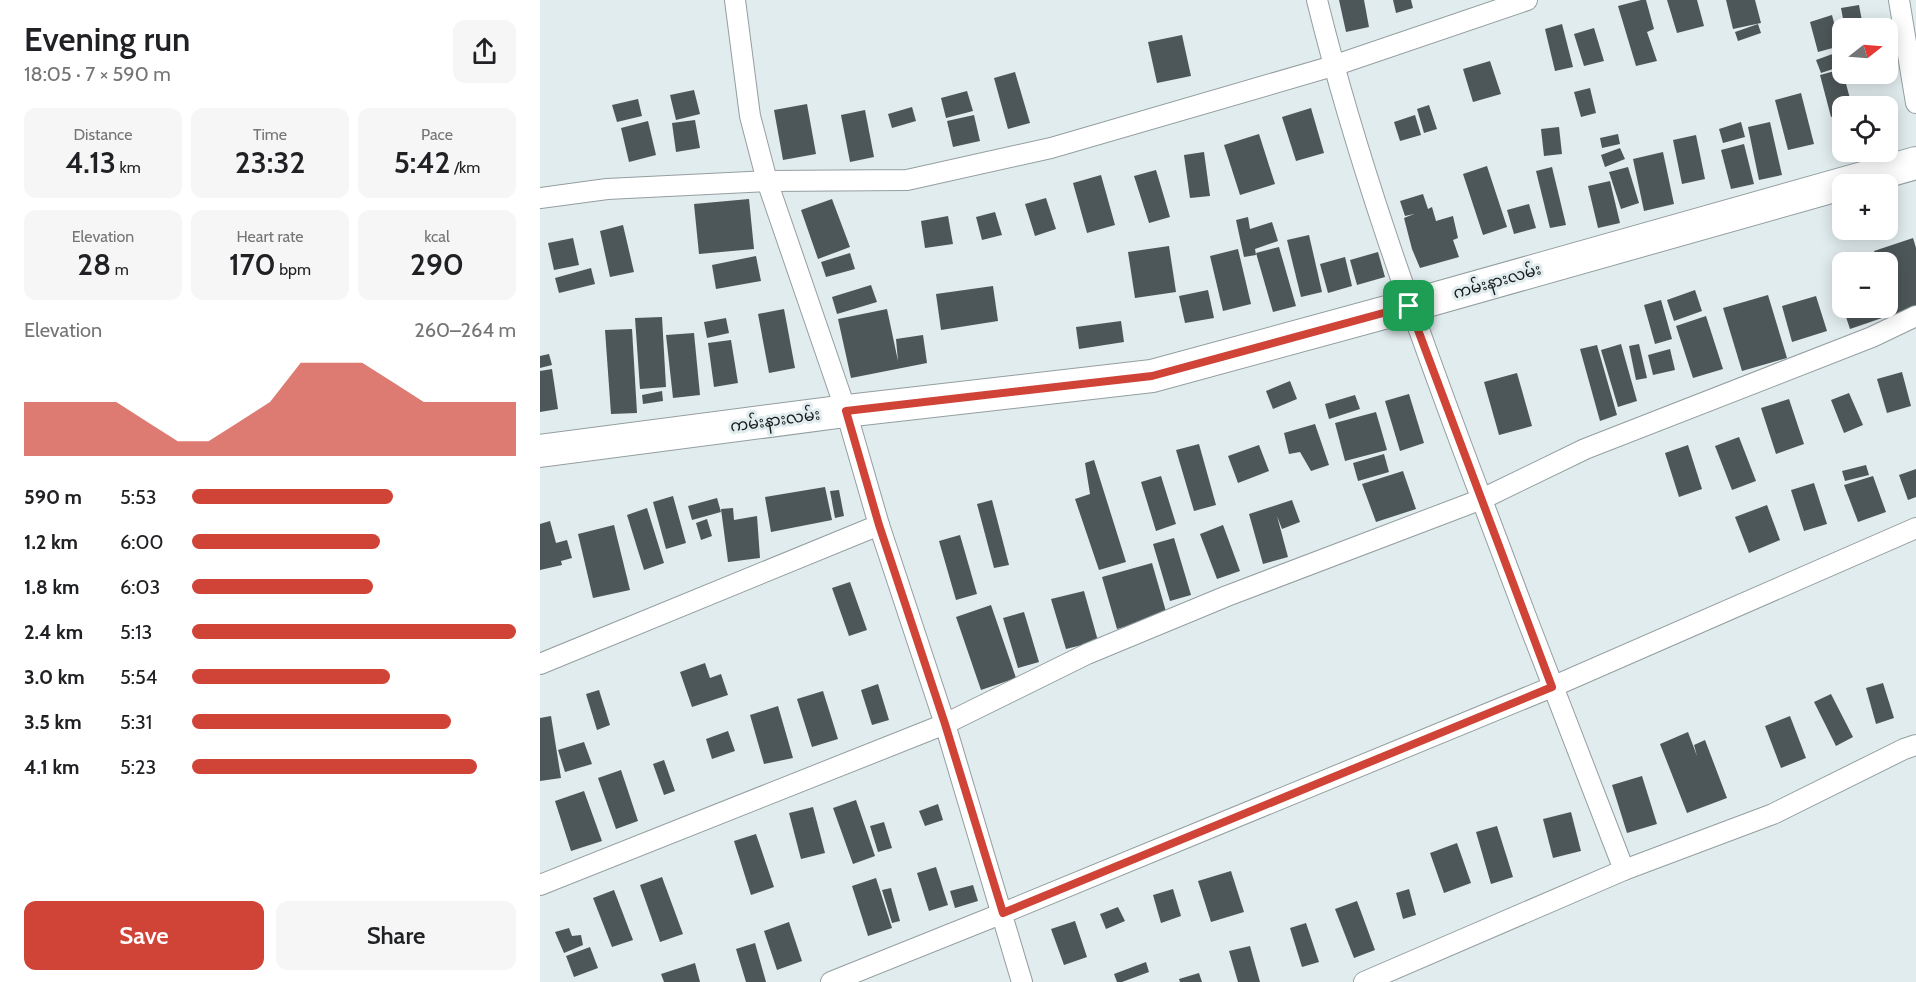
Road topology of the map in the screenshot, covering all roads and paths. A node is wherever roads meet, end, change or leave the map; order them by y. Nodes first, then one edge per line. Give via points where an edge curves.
1 (735, 0) edge
2 (1317, 0) edge
3 (1527, 0) edge
4 (1899, 0) edge
5 (1333, 66) junction
6 (1916, 103) edge
7 (1916, 164) edge
8 (767, 181) junction
9 (540, 198) edge
10 (1409, 306) junction
11 (1916, 316) edge
12 (846, 411) junction
13 (540, 452) edge
14 (1482, 499) junction
15 (879, 525) junction
16 (1916, 528) edge
17 (540, 664) edge
18 (1552, 687) junction
19 (945, 724) junction
20 (1916, 745) edge
21 (1624, 870) junction
22 (540, 885) edge
23 (1003, 913) junction
24 (831, 982) edge
25 (1022, 982) edge
26 (1364, 982) edge

1 - 8 street via 750,116
2 - 5 street
3 - 5 street
4 - 6 street
5 - 8 street via 1051,148 907,180
5 - 10 street
7 - 10 main road, ကမ်းနားလမ်း
8 - 9 street via 607,189
8 - 12 street
10 - 12 main road, ကမ်းနားလမ်း via 1152,376
10 - 14 street
11 - 14 street via 1872,337 1585,449
12 - 13 main road, ကမ်းနားလမ်း
12 - 15 street
14 - 18 street
14 - 19 street via 1227,596 1098,650
15 - 17 street
15 - 19 street
16 - 18 street
18 - 21 street
18 - 23 street
19 - 22 street
19 - 23 street
20 - 21 street via 1773,814
21 - 26 street
23 - 24 street
23 - 25 street

